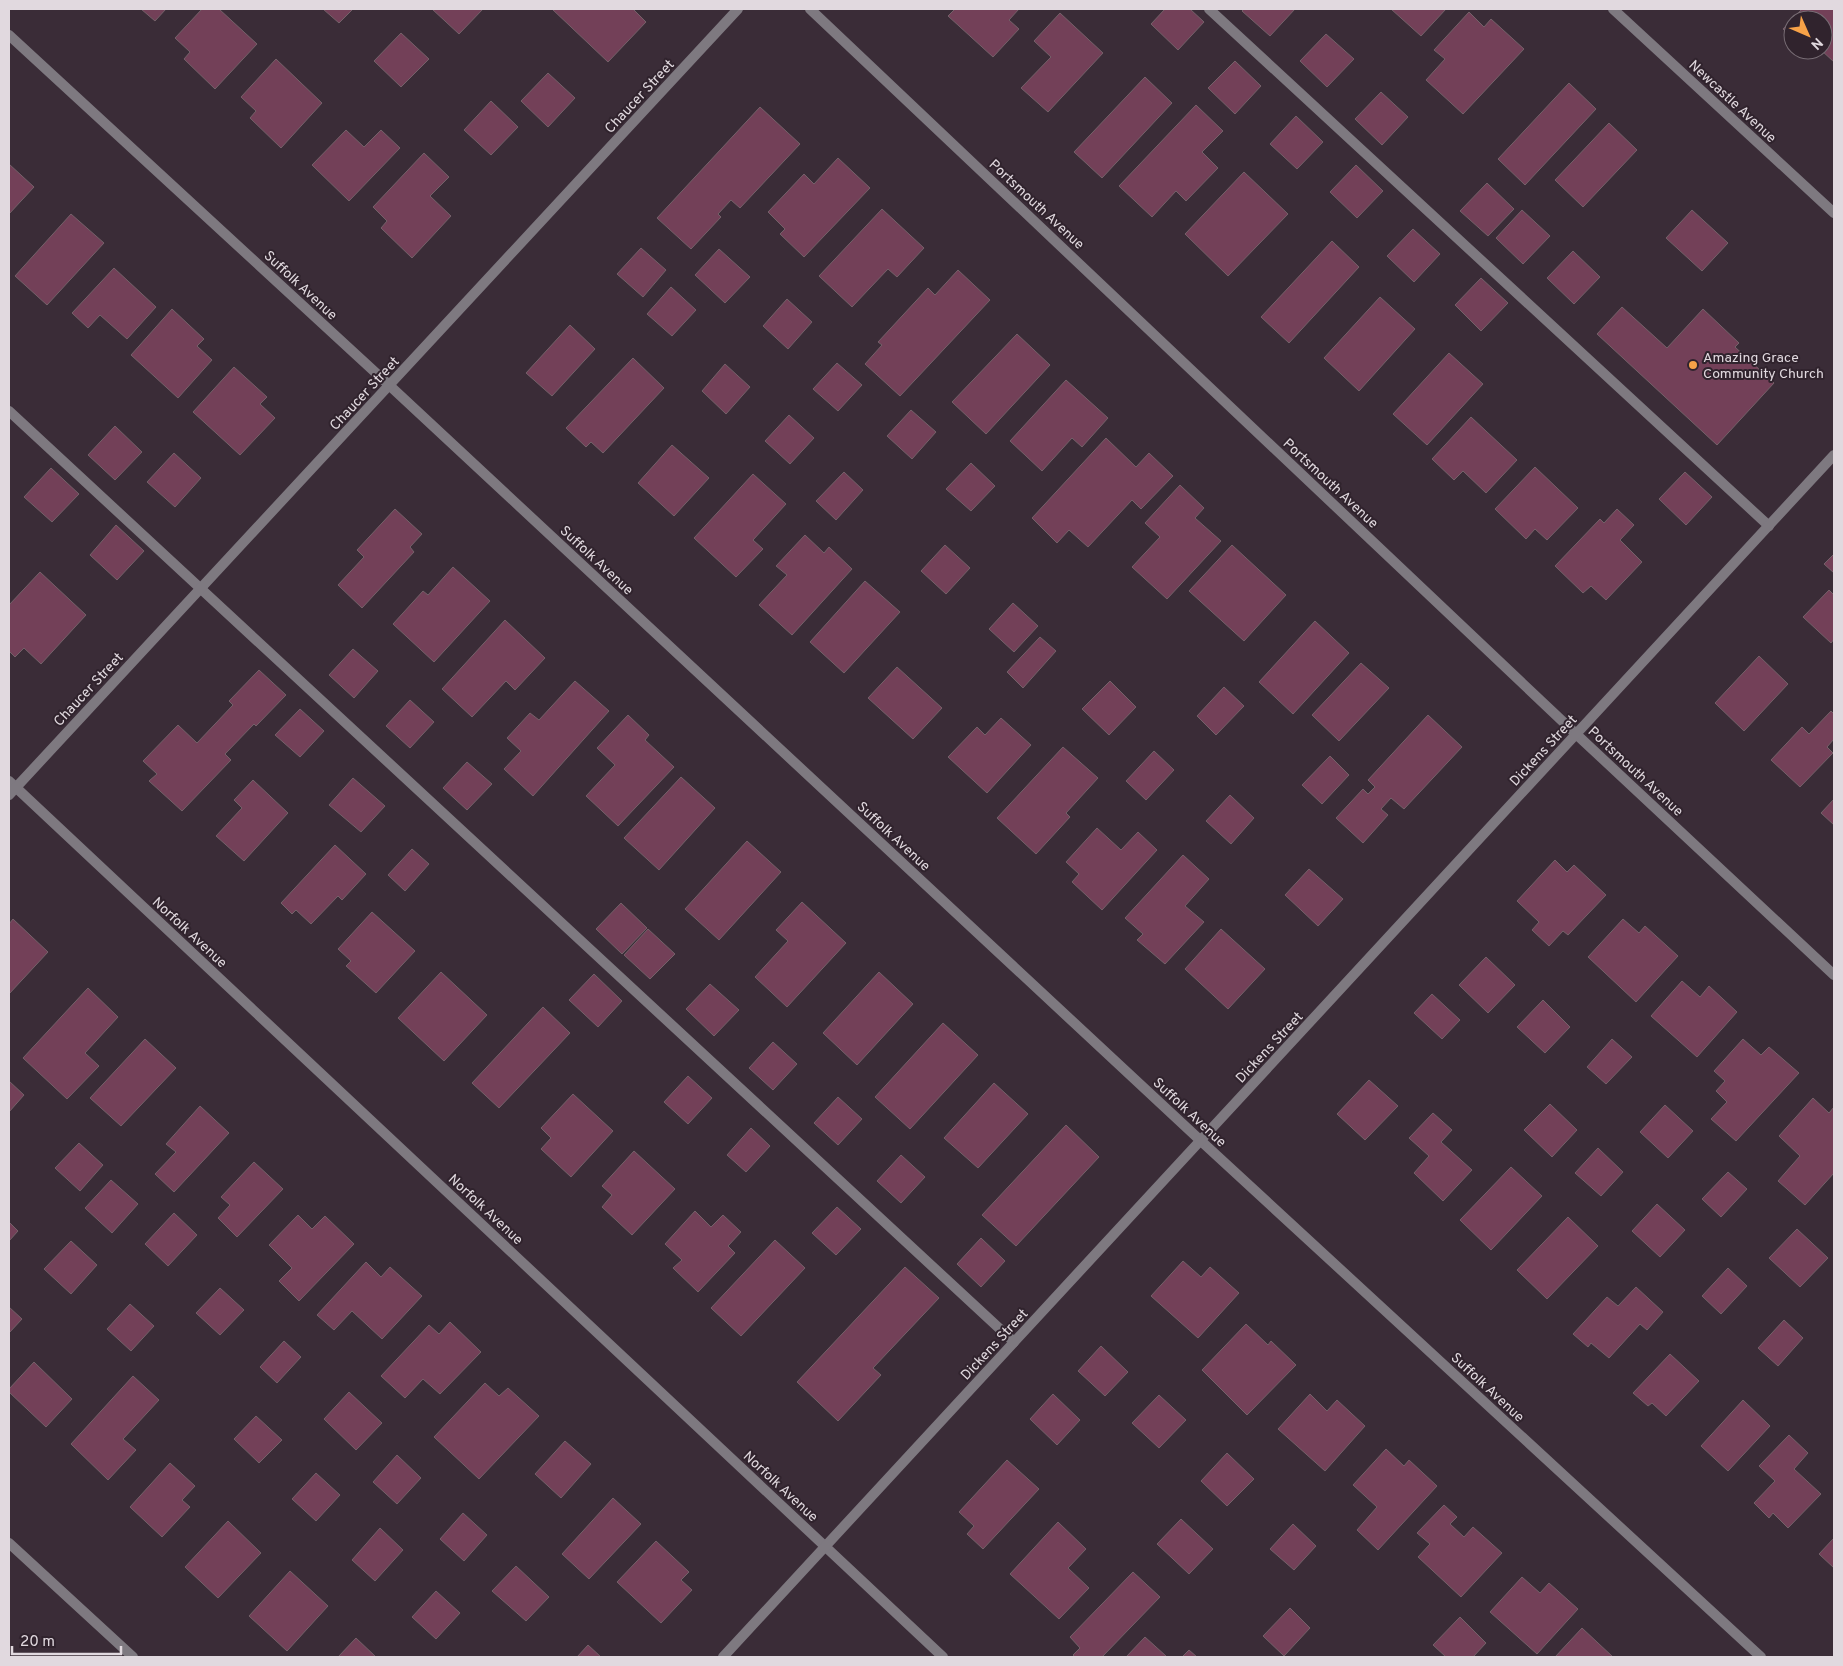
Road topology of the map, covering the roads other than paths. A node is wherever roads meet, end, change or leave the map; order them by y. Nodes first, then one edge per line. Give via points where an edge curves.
1 (738, 9) edge
2 (810, 9) edge
3 (1209, 9) edge
4 (1613, 9) edge
5 (9, 35) edge
6 (1834, 213) edge
7 (389, 385) junction
8 (9, 411) edge
9 (1834, 455) edge
10 (1769, 526) junction
11 (200, 588) junction
12 (1576, 734) junction
13 (11, 788) edge
14 (1834, 975) edge
15 (1200, 1141) junction
16 (1014, 1342) junction
17 (9, 1543) edge
18 (826, 1546) junction
19 (133, 1657) edge
20 (723, 1657) edge
21 (943, 1657) edge
22 (1761, 1657) edge

1 - 7 street, Chaucer Street
2 - 12 street, Portsmouth Avenue
3 - 10 street
4 - 6 street, Newcastle Avenue
5 - 7 street, Suffolk Avenue
7 - 11 street, Chaucer Street
7 - 15 street, Suffolk Avenue
8 - 11 street
9 - 10 street, Dickens Street
10 - 12 street, Dickens Street
11 - 13 street, Chaucer Street
11 - 16 street
12 - 14 street, Portsmouth Avenue
12 - 15 street, Dickens Street
13 - 18 street, Norfolk Avenue
15 - 16 street, Dickens Street
15 - 22 street, Suffolk Avenue
16 - 18 street, Dickens Street
17 - 19 street
18 - 20 street, Dickens Street
18 - 21 street, Norfolk Avenue

